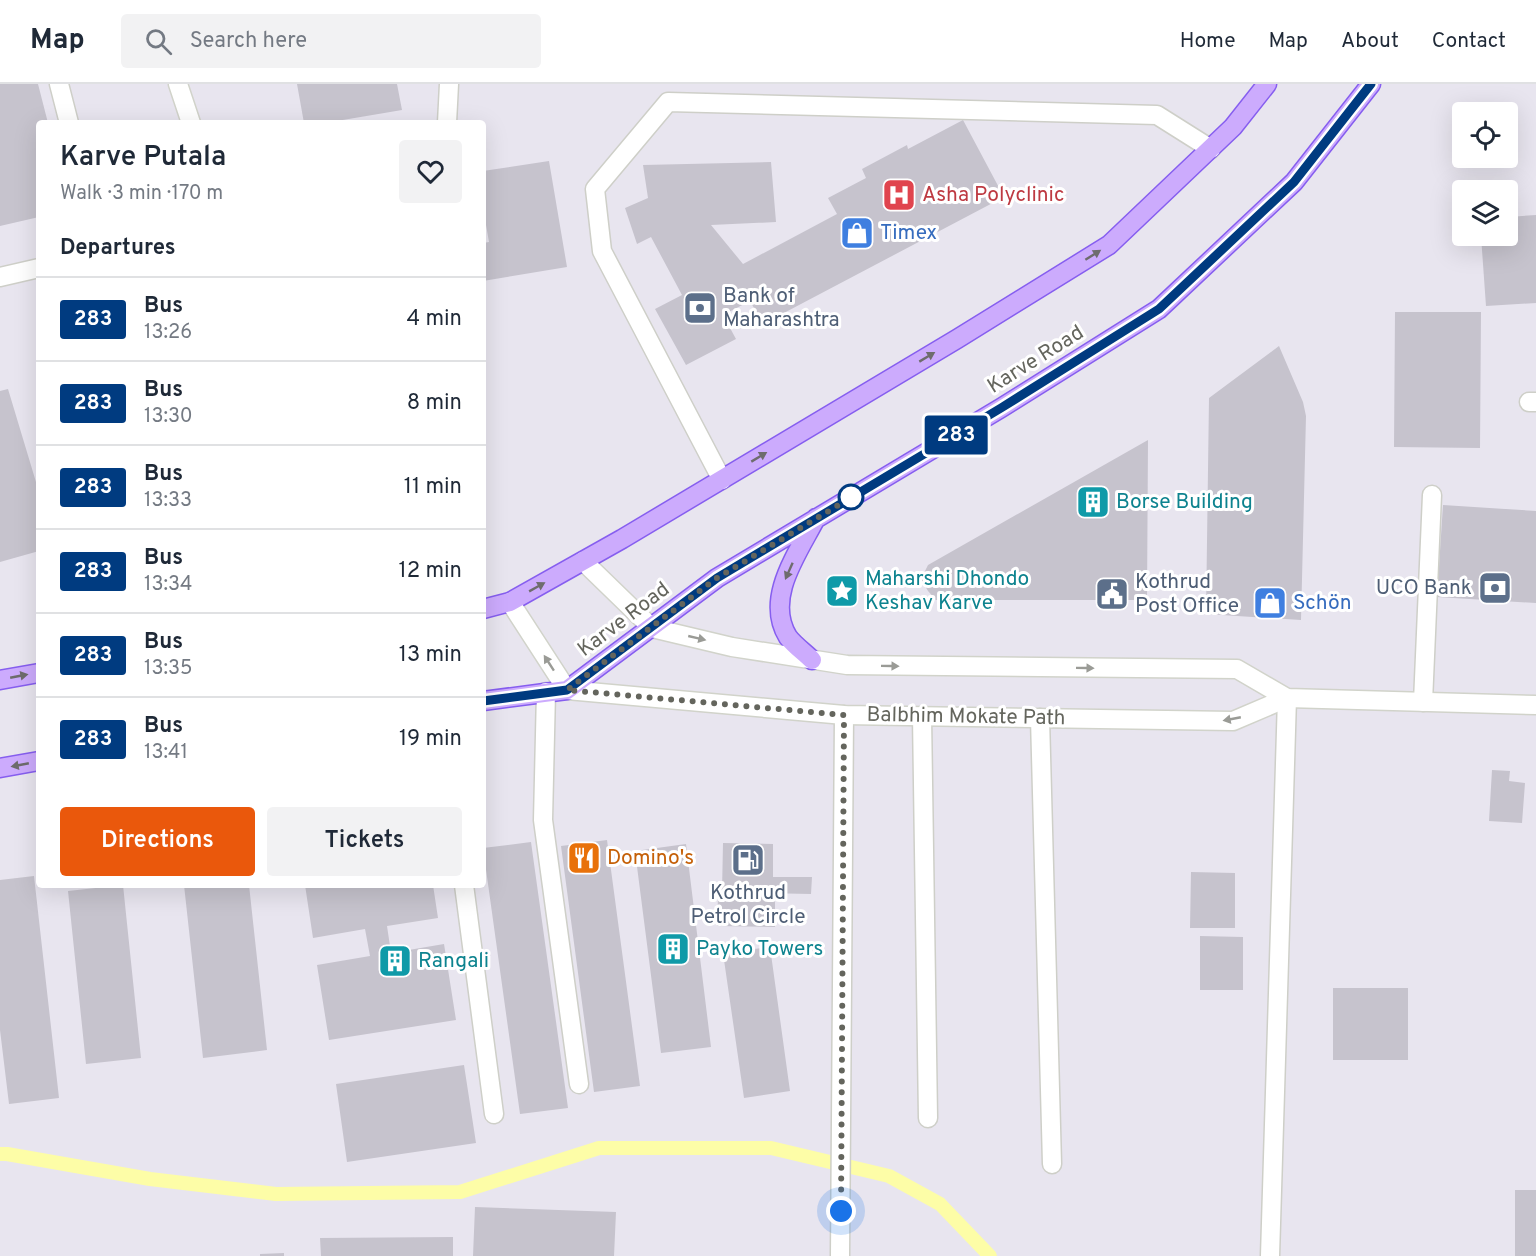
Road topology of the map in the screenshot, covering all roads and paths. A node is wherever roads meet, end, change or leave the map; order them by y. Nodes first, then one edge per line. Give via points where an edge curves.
1 (59, 84) edge
2 (178, 84) edge
3 (449, 84) edge
4 (1267, 84) edge
5 (1371, 84) edge
6 (68, 120) edge
7 (190, 120) edge
8 (447, 120) edge
9 (1210, 149) junction
10 (36, 269) edge
11 (0, 277) edge
12 (722, 480) junction
13 (1432, 495) dead end
14 (816, 519) junction
15 (583, 561) junction
16 (510, 602) junction
17 (486, 608) edge
18 (651, 628) junction
19 (812, 660) junction
20 (36, 674) edge
21 (0, 680) edge
22 (567, 690) junction
23 (546, 692) junction
24 (1287, 698) junction
25 (486, 701) edge
26 (1423, 702) junction
27 (1536, 705) edge
28 (844, 715) junction
29 (922, 716) junction
30 (1040, 718) junction
31 (36, 762) edge
32 (0, 768) edge
33 (464, 888) edge
34 (579, 1084) dead end
35 (494, 1113) dead end
36 (928, 1118) dead end
37 (1052, 1164) dead end
38 (840, 1256) edge
39 (1270, 1256) edge

1 - 6 street
2 - 7 street
3 - 8 street
4 - 9 main road
5 - 14 main road, Karve Road via 1294,182 1159,309
12 -> 9 main road via 1109,245
9 - 12 street via 1157,115 668,102 595,189 602,251
10 - 11 street
12 - 15 main road
13 - 26 street
14 - 18 main road, Karve Road via 717,578
14 -> 19 main road via 787,575 779,603 781,621 789,638
16 -> 15 main road
15 - 18 street
16 - 17 main road
22 -> 16 street
18 -> 19 street, Balbhim Mokate Path
18 - 22 main road, Karve Road
19 -> 24 street, Balbhim Mokate Path via 847,665 1237,669
21 -> 20 main road
22 - 23 main road
22 - 28 street, Balbhim Mokate Path
23 - 25 main road
23 - 34 street via 543,820
24 - 26 street, Balbhim Mokate Path
24 -> 30 street, Balbhim Mokate Path via 1233,721
24 - 39 street
26 - 27 street, Balbhim Mokate Path
28 - 29 street, Balbhim Mokate Path
28 - 38 street
29 - 30 street, Balbhim Mokate Path
29 - 36 street
30 - 37 street
31 -> 32 main road
33 - 35 street

